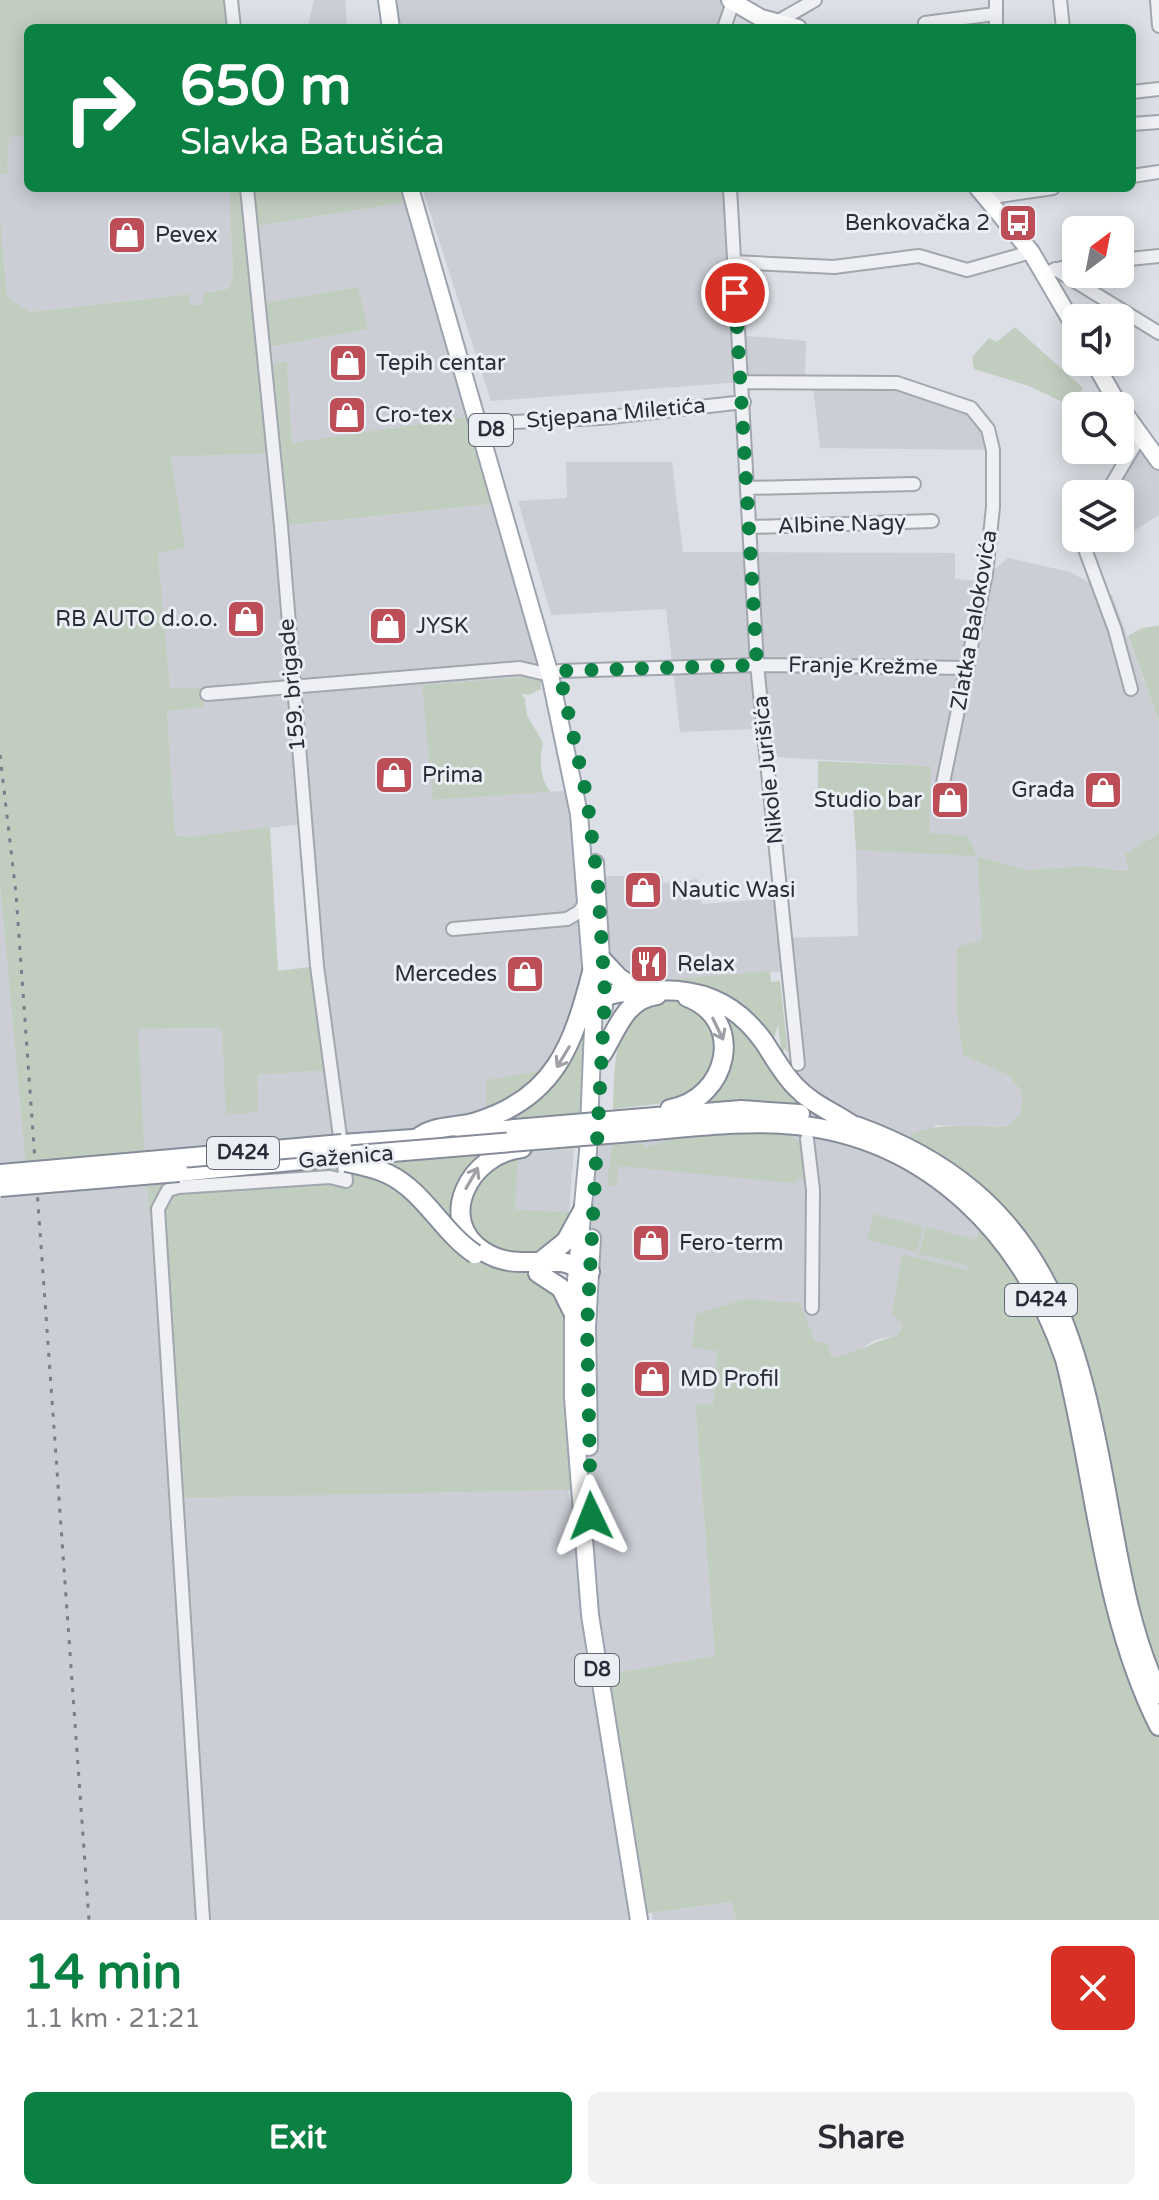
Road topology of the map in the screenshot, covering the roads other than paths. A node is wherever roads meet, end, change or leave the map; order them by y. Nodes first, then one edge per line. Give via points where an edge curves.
1 (231, 0) edge
2 (377, 0) edge
3 (387, 0) edge
4 (815, 0) edge
5 (996, 0) edge
6 (1060, 0) edge
7 (1157, 0) edge
8 (732, 1) edge
9 (995, 14) junction
10 (777, 22) junction
11 (234, 24) edge
12 (380, 24) edge
13 (390, 24) edge
14 (725, 24) edge
15 (784, 24) edge
16 (925, 24) edge
17 (996, 24) edge
18 (1063, 24) edge
19 (1159, 26) edge
20 (1159, 89) edge
21 (1136, 92) edge
22 (1159, 122) edge
23 (1136, 124) edge
24 (1159, 172) edge
25 (1136, 175) edge
26 (247, 192) edge
27 (411, 192) edge
28 (423, 192) edge
29 (730, 192) edge
30 (982, 193) edge
31 (1031, 252) junction
32 (1159, 256) edge
33 (1134, 259) edge
34 (734, 262) junction
35 (1062, 268) edge
36 (1050, 271) junction
37 (1065, 304) edge
38 (1158, 331) edge
39 (742, 382) junction
40 (744, 402) junction
41 (489, 423) junction
42 (1134, 430) edge
43 (1139, 438) junction
44 (1159, 461) edge
45 (1114, 480) edge
46 (914, 484) dead end
47 (748, 488) junction
48 (932, 521) dead end
49 (751, 527) junction
50 (1086, 552) edge
51 (542, 649) junction
52 (757, 665) junction
53 (520, 668) junction
54 (968, 668) junction
55 (555, 673) junction
56 (293, 688) junction
57 (1131, 689) dead end
58 (207, 694) dead end
59 (943, 783) dead end
60 (588, 897) junction
61 (567, 919) junction
62 (453, 929) dead end
63 (590, 933) junction
64 (598, 967) junction
65 (640, 991) junction
66 (600, 999) junction
67 (602, 1054) junction
68 (798, 1064) dead end
69 (644, 1125) junction
70 (852, 1125) junction
71 (418, 1138) junction
72 (563, 1138) junction
73 (807, 1139) dead end
74 (332, 1157) junction
75 (0, 1174) edge
76 (0, 1187) edge
77 (583, 1210) junction
78 (477, 1251) junction
79 (539, 1268) junction
80 (584, 1271) junction
81 (812, 1308) dead end
82 (573, 1312) junction
83 (1159, 1694) edge
84 (1159, 1726) edge
85 (203, 1920) edge
86 (639, 1920) edge
87 (649, 1920) edge

1 - 11 street
2 - 12 main road
3 - 13 main road
4 - 10 street
5 - 9 street
6 - 18 street
7 - 19 street
8 - 10 main road
8 - 14 street
9 - 16 street
9 - 17 street
10 - 15 main road
20 - 21 street
22 - 23 street
24 - 25 street
26 - 56 street, 159. brigade
27 - 51 main road, D8
28 - 41 main road, D8
29 - 34 street, Nikole Jurišića
30 - 31 main road
31 - 34 street via 967,270 919,256 834,267
31 - 36 main road
32 - 33 street
34 - 39 street, Nikole Jurišića
35 - 36 street
36 - 37 main road
36 - 38 street
39 - 40 street, Nikole Jurišića
39 - 54 street, Zlatka Balokovića via 886,381 971,408 981,416 993,450 993,507
40 - 41 street, Stjepana Miletića via 601,418
40 - 47 street, Nikole Jurišića
41 - 55 main road, D8
42 - 43 main road
43 - 44 main road
43 - 45 street
46 - 47 street
47 - 49 street, Nikole Jurišića
48 - 49 street, Albine Nagy
49 - 52 street, Nikole Jurišića
50 - 57 street
51 - 53 street
51 - 55 main road, D8
52 - 54 street, Franje Krežme
52 - 55 street, Franje Krežme
52 - 68 street, Nikole Jurišića
53 - 55 street, Franje Krežme
53 - 56 street, Franje Krežme
54 - 59 street, Zlatka Balokovića
55 - 60 main road, D8
55 - 64 main road, D8 via 587,798 598,886
56 - 58 street, Franje Krežme
56 - 85 street, 159. brigade via 319,986 346,1181 330,1177 178,1187 168,1190 158,1209
60 - 61 street
60 - 63 main road, D8
61 - 62 street
61 - 63 street
63 - 64 main road, D8
64 - 65 highway
64 - 66 main road, D8
64 -> 71 highway via 575,1034 556,1068 535,1090 496,1115 427,1130
65 - 66 highway
65 - 70 highway via 686,990 727,1004 745,1018 798,1089
66 - 67 main road, D8
66 - 77 main road, D8
67 -> 69 highway via 621,1018 653,995 696,1000 716,1022 726,1045 713,1084 692,1102 652,1111
67 - 80 main road, D8
69 - 70 highway, D424 via 741,1110
69 - 71 highway, Gaženica / D424, bridge
69 - 72 highway, Gaženica / D424, bridge
69 - 84 highway, D424 via 796,1125 834,1132 915,1166 987,1221 1031,1280 1065,1359 1113,1598
70 - 83 highway, D424 via 909,1147 953,1174 1002,1218 1047,1281 1078,1357 1126,1597
71 - 75 highway, Gaženica / D424, bridge
72 - 74 highway, Gaženica / D424, bridge
78 -> 72 highway via 462,1208 476,1169 498,1153
73 - 81 street via 813,1190
74 - 76 highway, Gaženica / D424, bridge
74 - 78 highway, bridge via 400,1181 458,1241
77 - 79 highway via 566,1241
77 - 80 main road, D8
78 - 79 highway via 514,1271
79 - 80 highway via 563,1262
79 - 82 highway via 561,1288
80 - 82 main road, D8
80 - 87 main road, D8 via 595,1567
82 - 86 main road, D8 via 573,1398 590,1615

